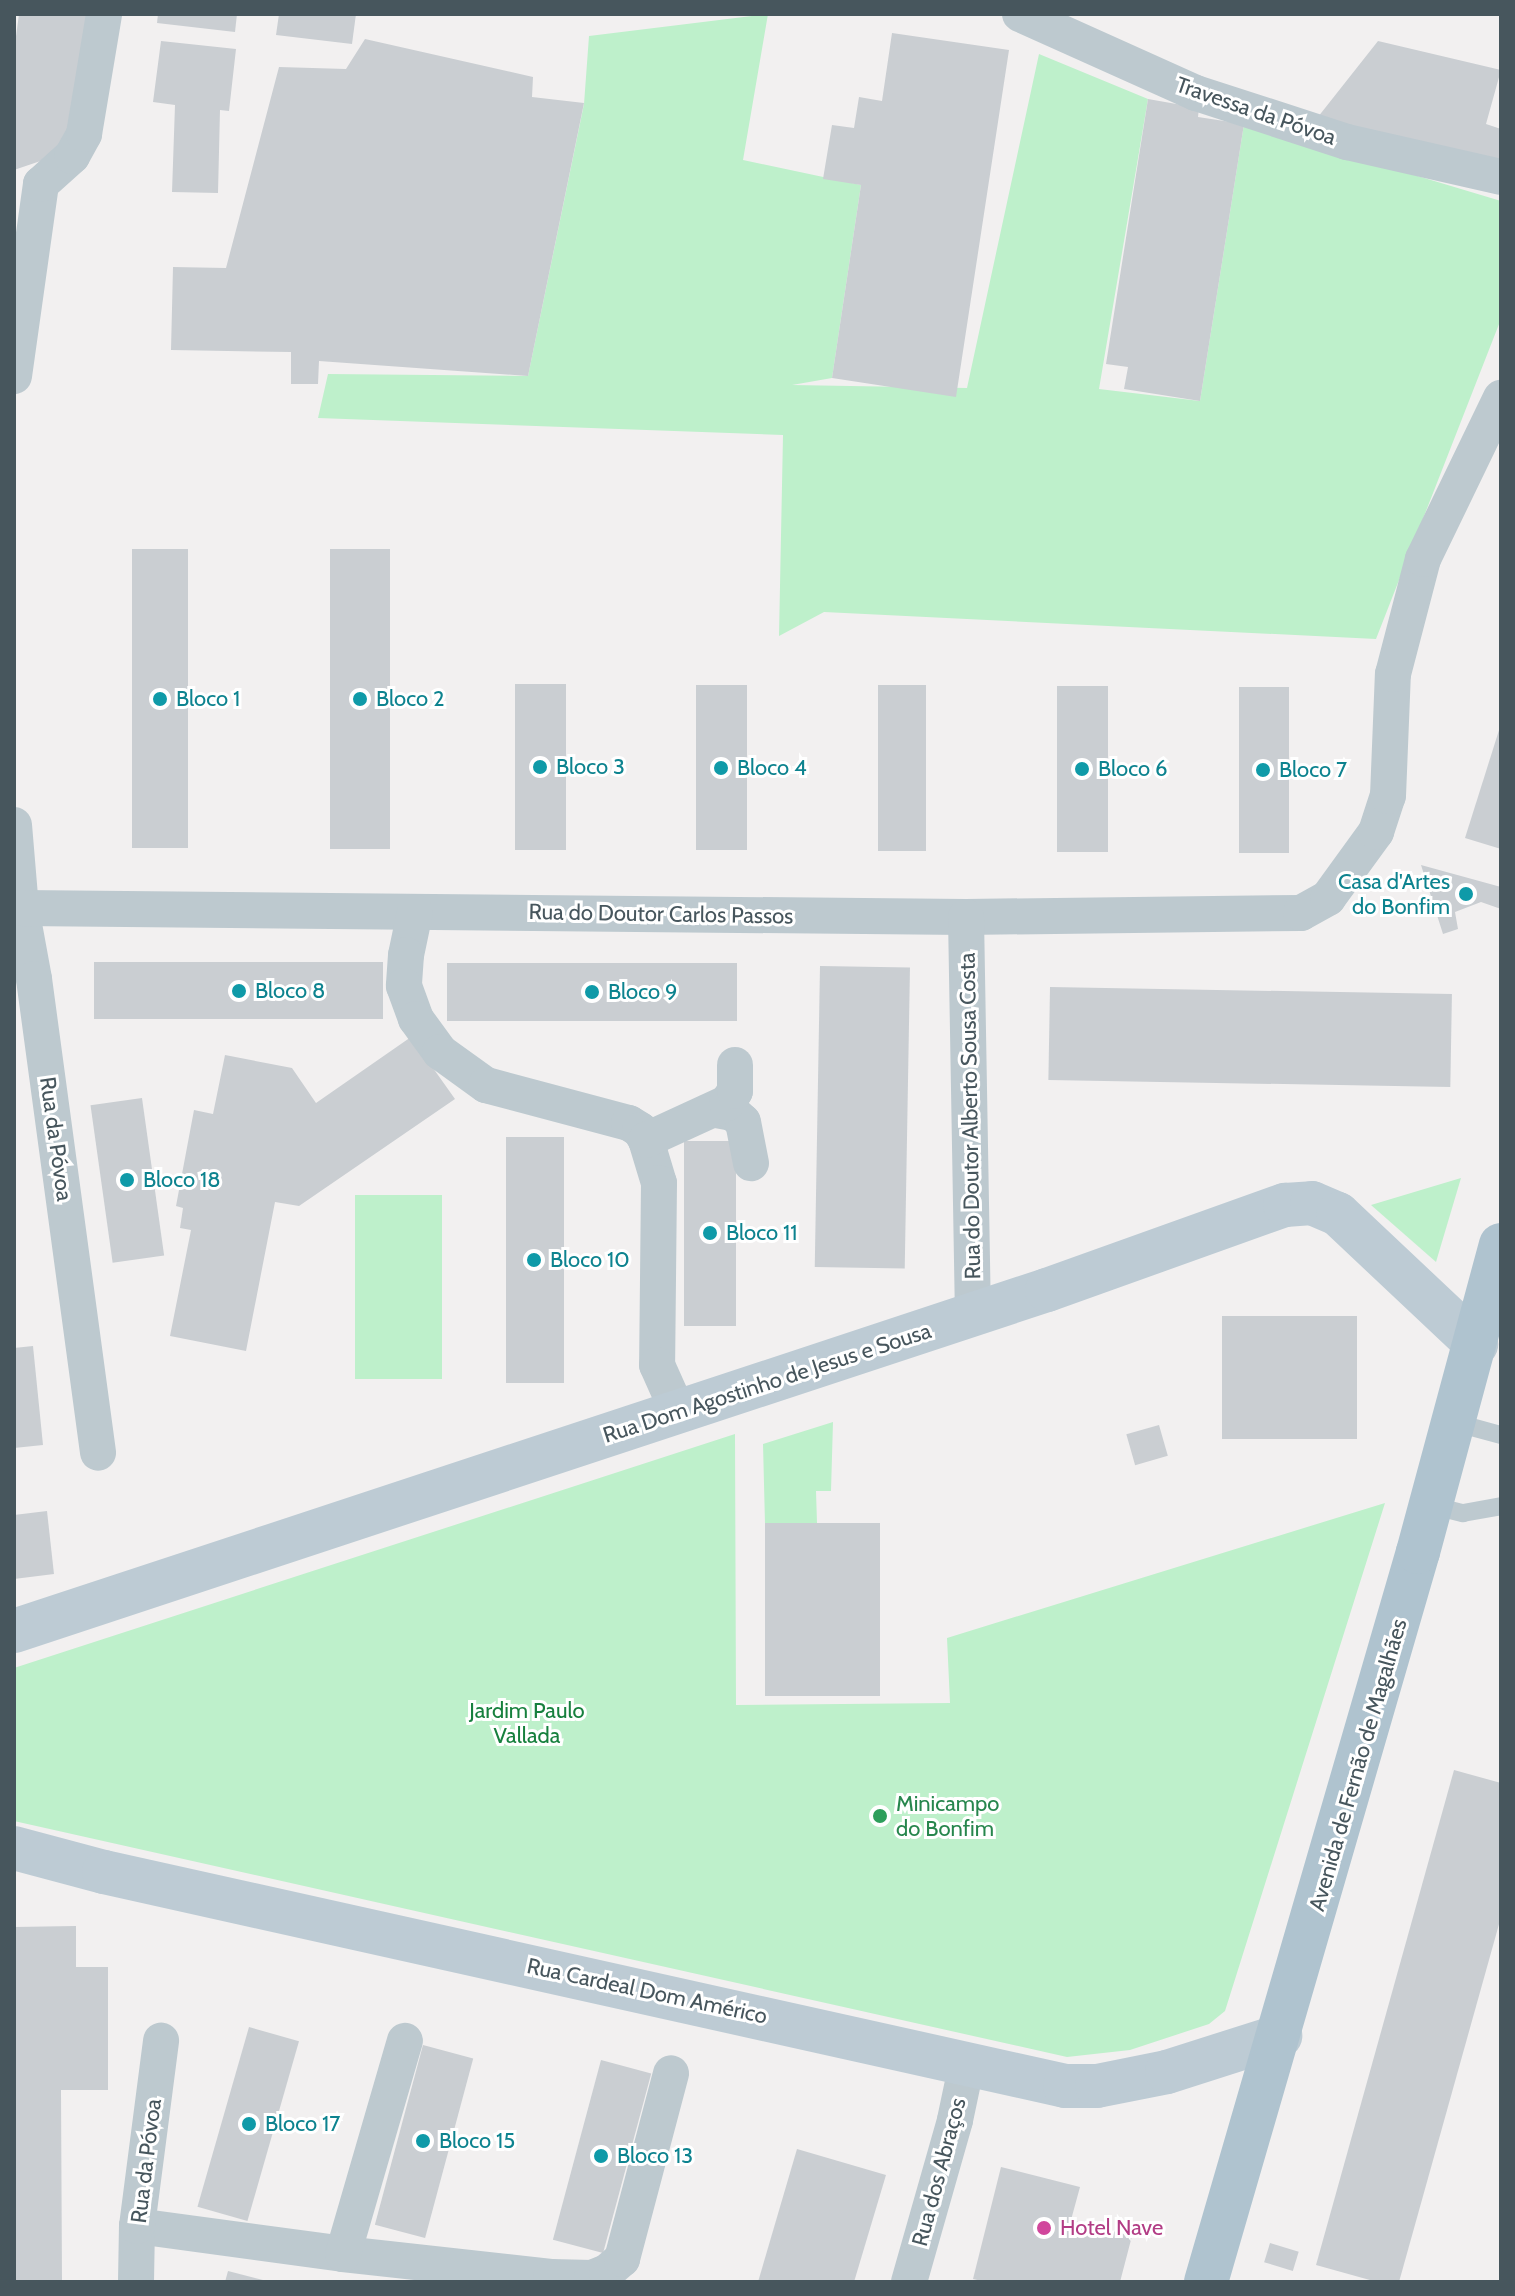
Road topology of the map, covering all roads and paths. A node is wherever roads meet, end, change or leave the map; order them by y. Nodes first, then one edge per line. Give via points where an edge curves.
1 (104, 14) edge
2 (1020, 14) edge
3 (1501, 177) edge
4 (27, 194) edge
5 (14, 376) edge
6 (1501, 398) edge
7 (14, 825) edge
8 (21, 908) junction
9 (415, 912) junction
10 (966, 917) junction
11 (735, 1065) dead end
12 (716, 1110) junction
13 (646, 1140) junction
14 (751, 1163) dead end
15 (1501, 1245) edge
16 (973, 1315) junction
17 (1476, 1344) junction
18 (678, 1412) junction
19 (1453, 1422) junction
20 (1501, 1435) edge
21 (98, 1453) dead end
22 (1430, 1505) junction
23 (1501, 1506) edge
24 (14, 1631) edge
25 (14, 1848) edge
26 (1280, 2036) junction
27 (161, 2041) dead end
28 (405, 2041) dead end
29 (967, 2063) junction
30 (671, 2073) dead end
31 (137, 2226) junction
32 (343, 2254) junction
33 (383, 2270) edge
34 (550, 2279) edge
35 (136, 2282) edge
36 (909, 2282) edge
37 (1206, 2282) edge

1 - 4 street via 84,134 72,156
2 - 3 street, Travessa da Póvoa via 1196,93 1347,142
4 - 5 street
6 - 10 street, Rua do Doutor Carlos Passos via 1423,559 1390,696 1388,796 1376,832 1328,898 1301,913
7 - 8 street, Rua da Póvoa
8 - 9 street, Rua do Doutor Carlos Passos
8 - 21 street, Rua da Póvoa
9 - 10 street, Rua do Doutor Carlos Passos
9 - 13 street via 404,986 416,1019 440,1052 486,1085 629,1123
10 - 16 street, Rua do Doutor Alberto Sousa Costa
11 - 12 street via 735,1091
12 - 13 street
12 - 14 street via 733,1113 743,1122
13 - 18 street via 659,1183 657,1365
15 - 17 main road, Avenida de Fernão de Magalhães
16 - 17 street, Rua Dom Agostinho de Jesus e Sousa via 1285,1205 1312,1203 1338,1214
16 - 18 street, Rua Dom Agostinho de Jesus e Sousa
17 - 19 main road, Avenida de Fernão de Magalhães
18 - 24 street, Rua Dom Agostinho de Jesus e Sousa
19 - 20 lane
19 - 22 main road, Avenida de Fernão de Magalhães
22 - 23 lane via 1476,1513
22 - 26 main road, Avenida de Fernão de Magalhães
25 - 29 street, Rua Cardeal Dom Américo
26 - 29 street, Rua Cardeal Dom Américo via 1167,2072 1097,2086 1065,2086
26 - 37 main road, Avenida de Fernão de Magalhães
27 - 31 street, Rua da Póvoa
28 - 32 street
29 - 36 street, Rua dos Abraços
30 - 34 street via 622,2259 592,2278
31 - 32 street
31 - 35 street, Rua da Póvoa
32 - 33 street
33 - 34 street

